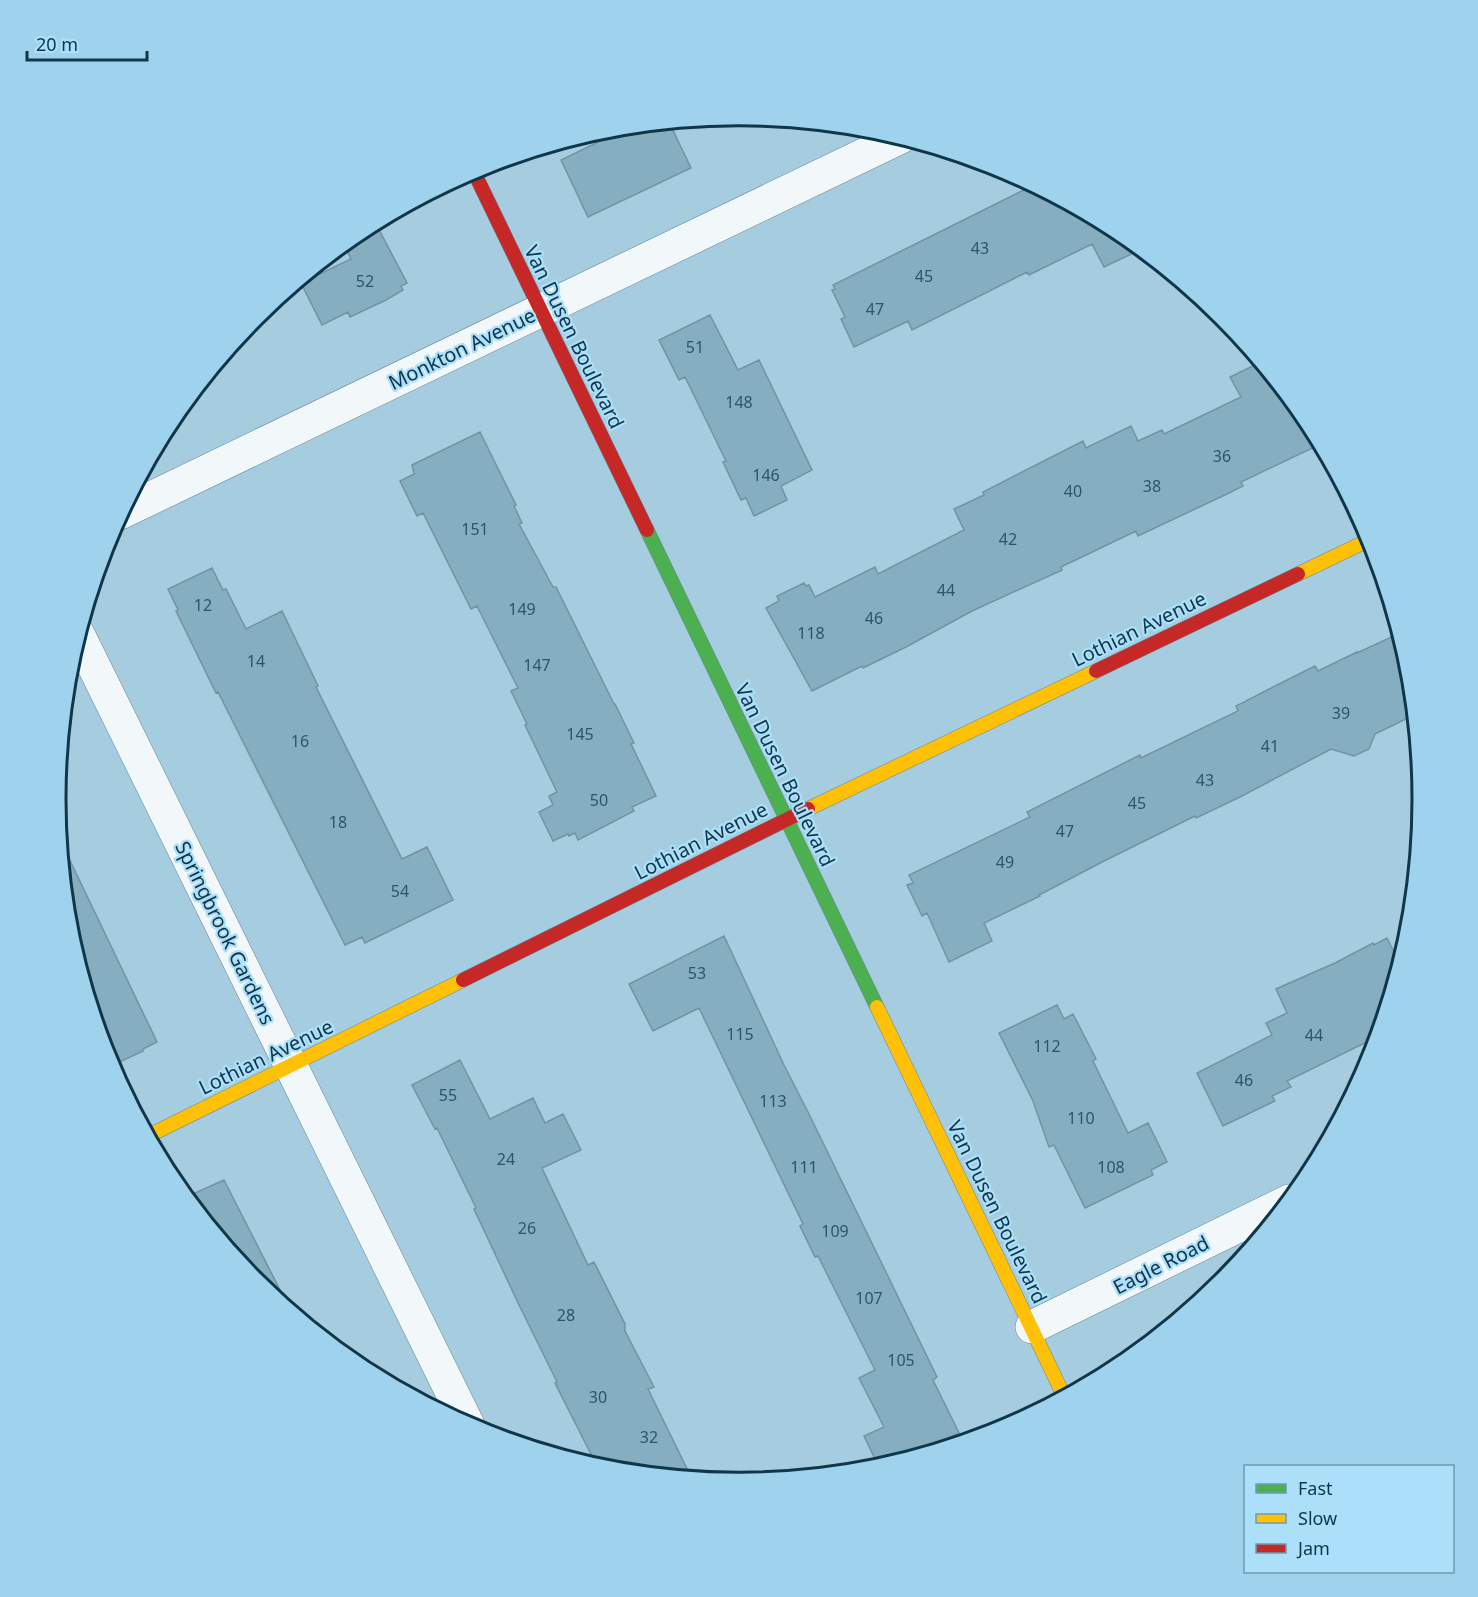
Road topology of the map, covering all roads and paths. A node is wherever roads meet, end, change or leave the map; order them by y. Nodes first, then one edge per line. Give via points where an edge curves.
1 (890, 143) edge
2 (476, 179) edge
3 (540, 311) junction
4 (132, 507) edge
5 (1362, 543) edge
6 (84, 646) edge
7 (786, 820) junction
8 (290, 1066) junction
9 (155, 1133) edge
10 (1272, 1209) edge
11 (1032, 1327) junction
12 (1061, 1389) edge
13 (461, 1411) edge

1 - 3 street, Monkton Avenue
2 - 3 street, Van Dusen Boulevard
3 - 4 street, Monkton Avenue
3 - 7 street, Van Dusen Boulevard
5 - 7 street, Lothian Avenue
6 - 8 street, Springbrook Gardens
7 - 8 street, Lothian Avenue
7 - 11 street, Van Dusen Boulevard
8 - 9 street, Lothian Avenue
8 - 13 street, Springbrook Gardens
10 - 11 street, Eagle Road
11 - 12 street, Van Dusen Boulevard

